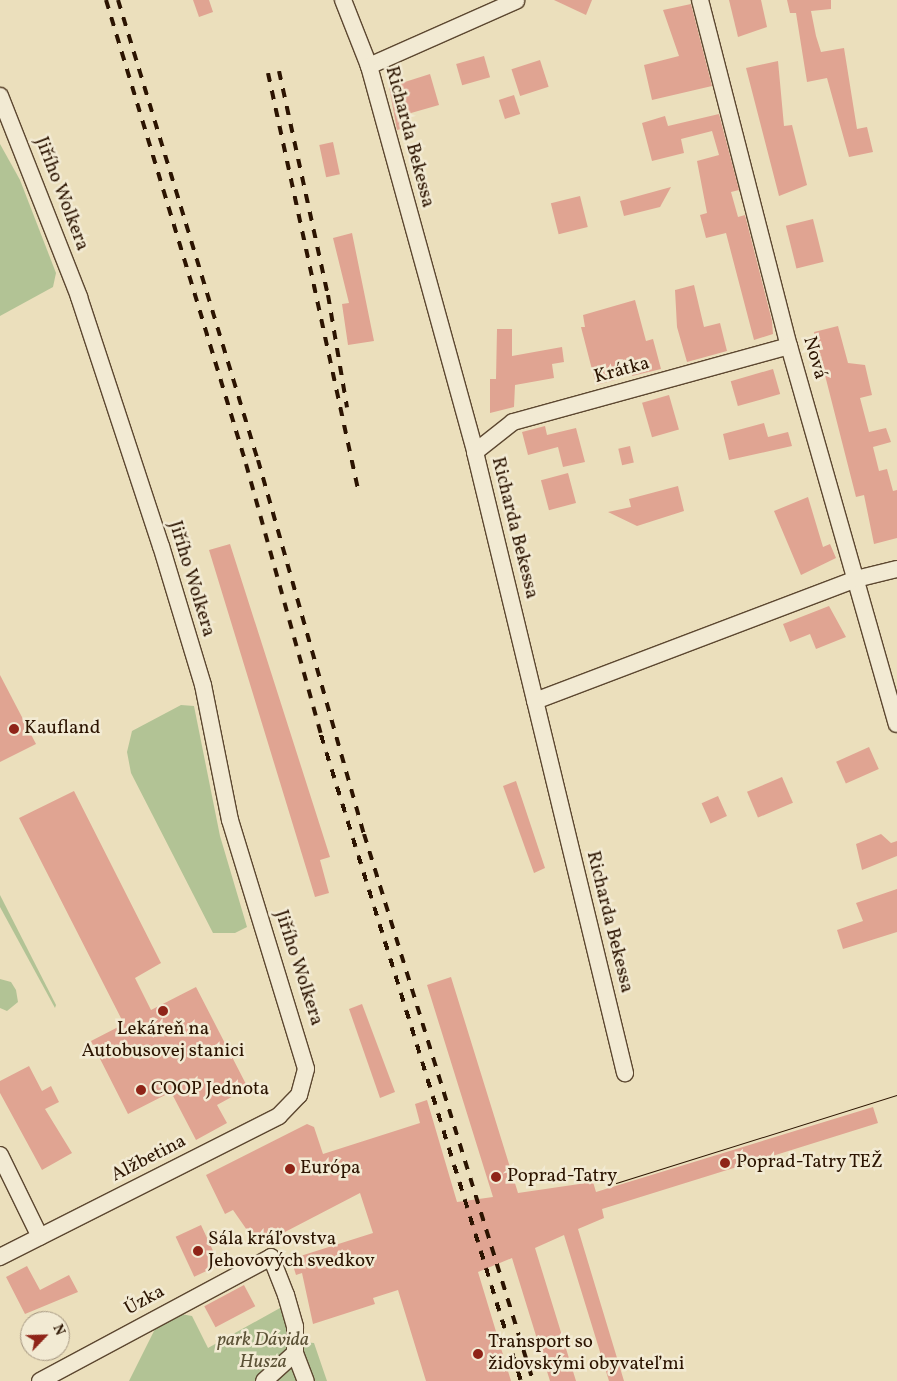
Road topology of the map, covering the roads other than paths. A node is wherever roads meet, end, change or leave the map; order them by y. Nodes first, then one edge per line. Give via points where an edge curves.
1 (343, 0) edge
2 (700, 0) edge
3 (516, 1) edge
4 (369, 66) junction
5 (0, 96) edge
6 (789, 346) junction
7 (475, 452) junction
8 (897, 569) edge
9 (856, 579) junction
10 (535, 700) junction
11 (897, 724) edge
12 (625, 1072) dead end
13 (304, 1084) joint
14 (0, 1155) edge
15 (40, 1237) junction
16 (0, 1258) edge
17 (295, 1354) junction
18 (40, 1381) edge
19 (264, 1381) edge
20 (306, 1381) edge

1 - 4 street, Richarda Bekessa
2 - 6 street, Nová
3 - 4 street
4 - 7 street, Richarda Bekessa
5 - 13 street, Jiřího Wolkera via 79,297 164,556 218,748 230,820 304,1050
6 - 7 street, Krátka via 513,422
6 - 9 street, Nová
7 - 10 street, Richarda Bekessa
8 - 9 street
9 - 10 street
9 - 11 street, Nová
10 - 12 street, Richarda Bekessa
13 - 15 street, Alžbetina via 279,1116
14 - 15 street
15 - 16 street, Alžbetina
17 - 18 street, Úzka via 295,1327 272,1257
17 - 19 street
17 - 20 street

